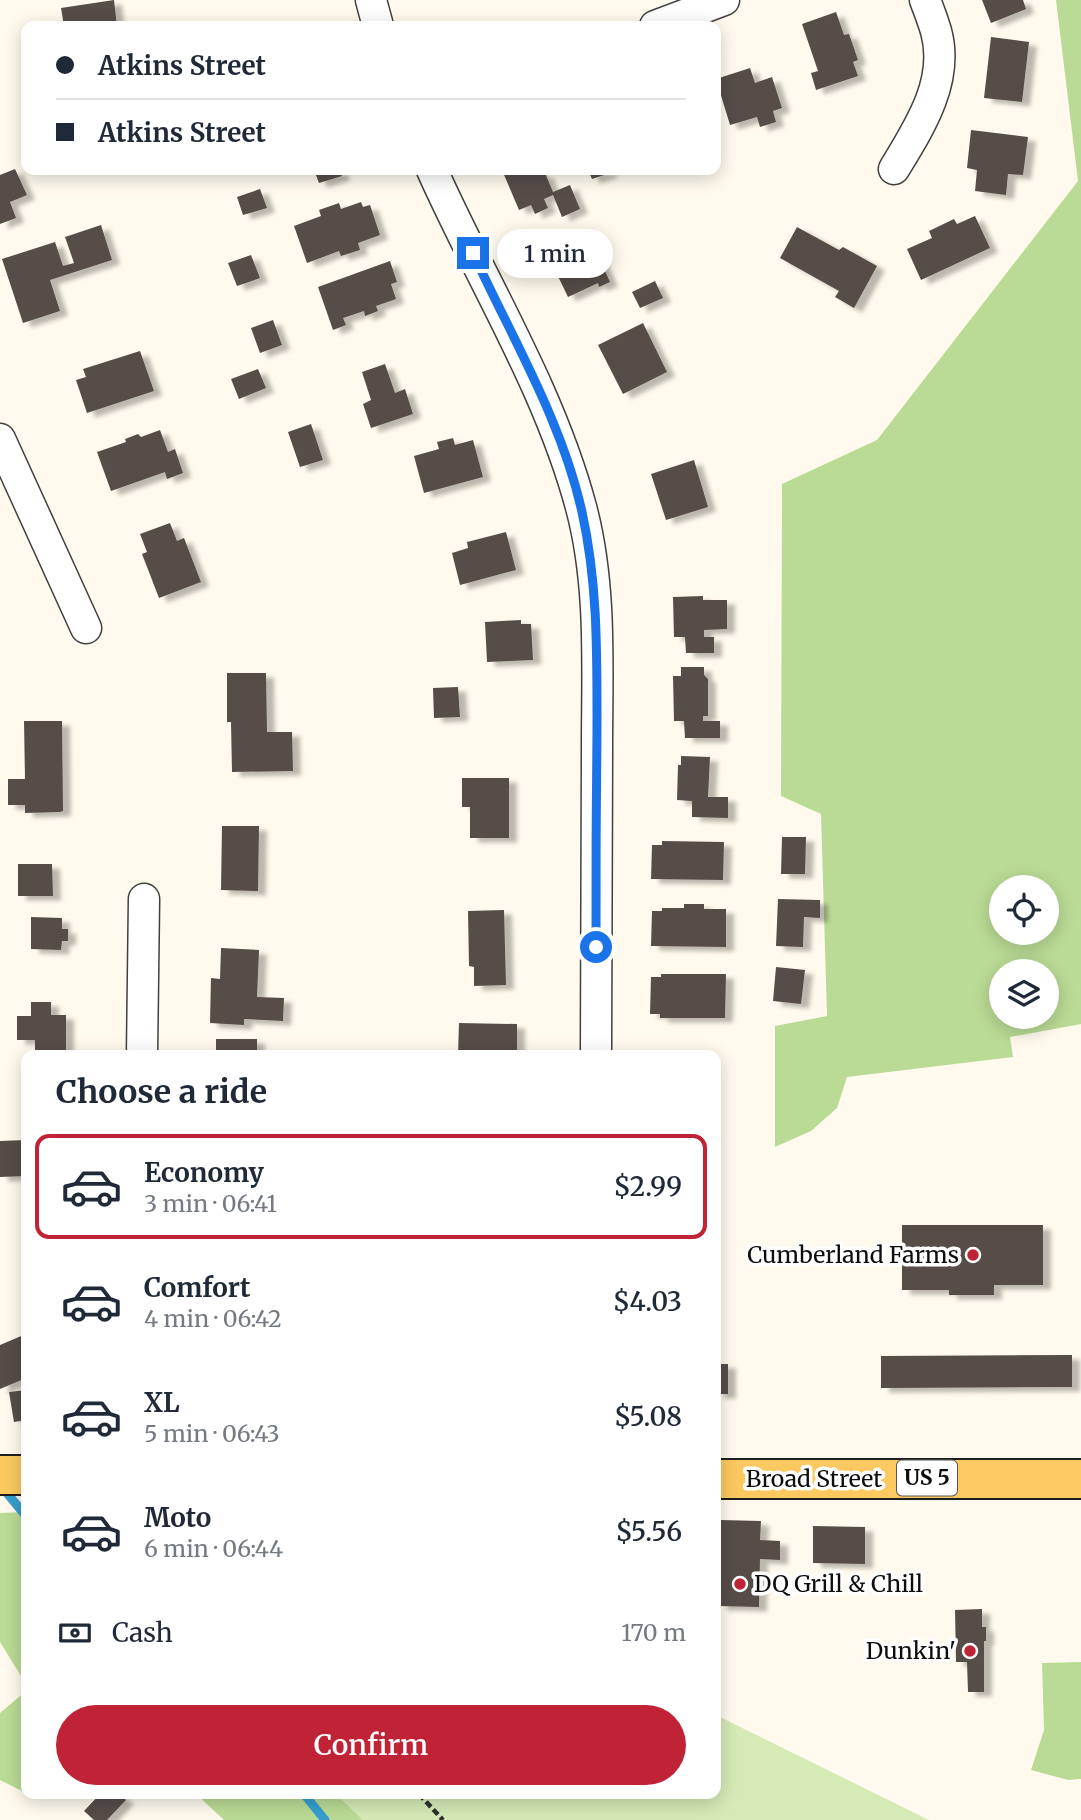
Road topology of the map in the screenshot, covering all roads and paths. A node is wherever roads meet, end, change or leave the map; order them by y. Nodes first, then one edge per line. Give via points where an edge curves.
1 (371, 0) edge
2 (724, 0) edge
3 (925, 0) edge
4 (377, 21) edge
5 (669, 21) edge
6 (894, 169) dead end
7 (434, 175) edge
8 (0, 439) edge
9 (86, 628) dead end
10 (144, 899) dead end
11 (142, 1050) edge
12 (596, 1050) edge
13 (721, 1479) edge
14 (1081, 1479) edge
15 (424, 1799) edge
16 (443, 1820) edge

1 - 4 street
2 - 5 street
3 - 6 street via 937,33 932,101
7 - 12 street via 565,452 593,567
8 - 9 street
10 - 11 street
13 - 14 main road, Broad Street / US 5
15 - 16 path

